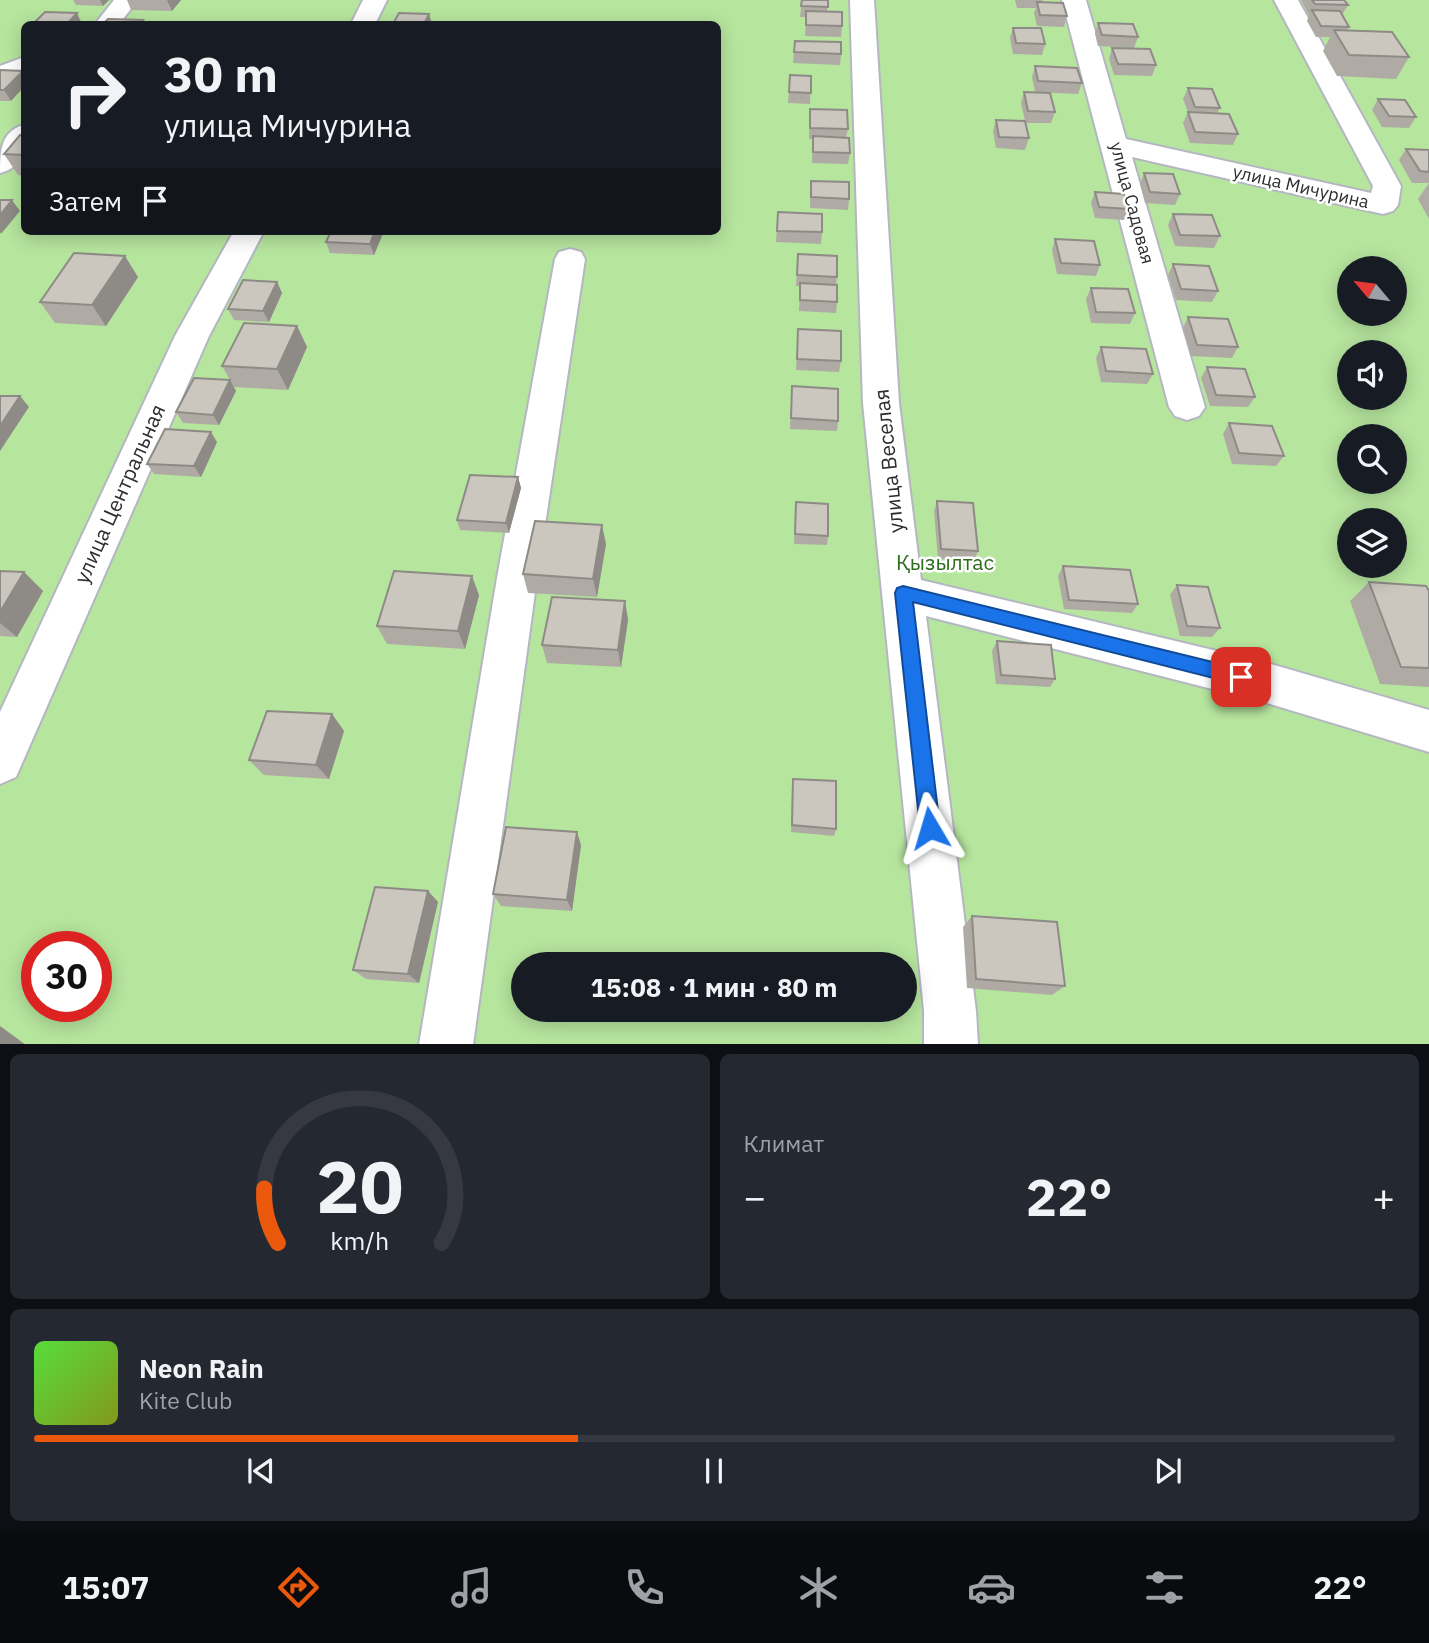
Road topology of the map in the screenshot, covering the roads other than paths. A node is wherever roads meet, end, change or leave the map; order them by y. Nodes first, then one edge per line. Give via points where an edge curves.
1 (126, 0) edge
2 (374, 0) edge
3 (862, 0) edge
4 (1074, 0) edge
5 (1286, 0) edge
6 (109, 21) edge
7 (364, 21) edge
8 (21, 66) edge
9 (0, 75) edge
10 (21, 137) edge
11 (1116, 145) junction
12 (0, 165) edge
13 (247, 235) edge
14 (570, 259) dead end
15 (1187, 407) dead end
16 (903, 593) junction
17 (1429, 731) edge
18 (0, 762) edge
19 (446, 1044) edge
20 (951, 1044) edge

1 - 6 street
2 - 7 street
3 - 16 street, улица Веселая via 881,403
4 - 11 street, улица Садовая
5 - 11 street, улица Мичурина via 1387,186 1383,205
8 - 9 street
10 - 12 street
11 - 15 street, улица Садовая
13 - 18 street, улица Центральная via 192,336
14 - 19 street
16 - 17 street via 1267,683
16 - 20 street, улица Веселая

